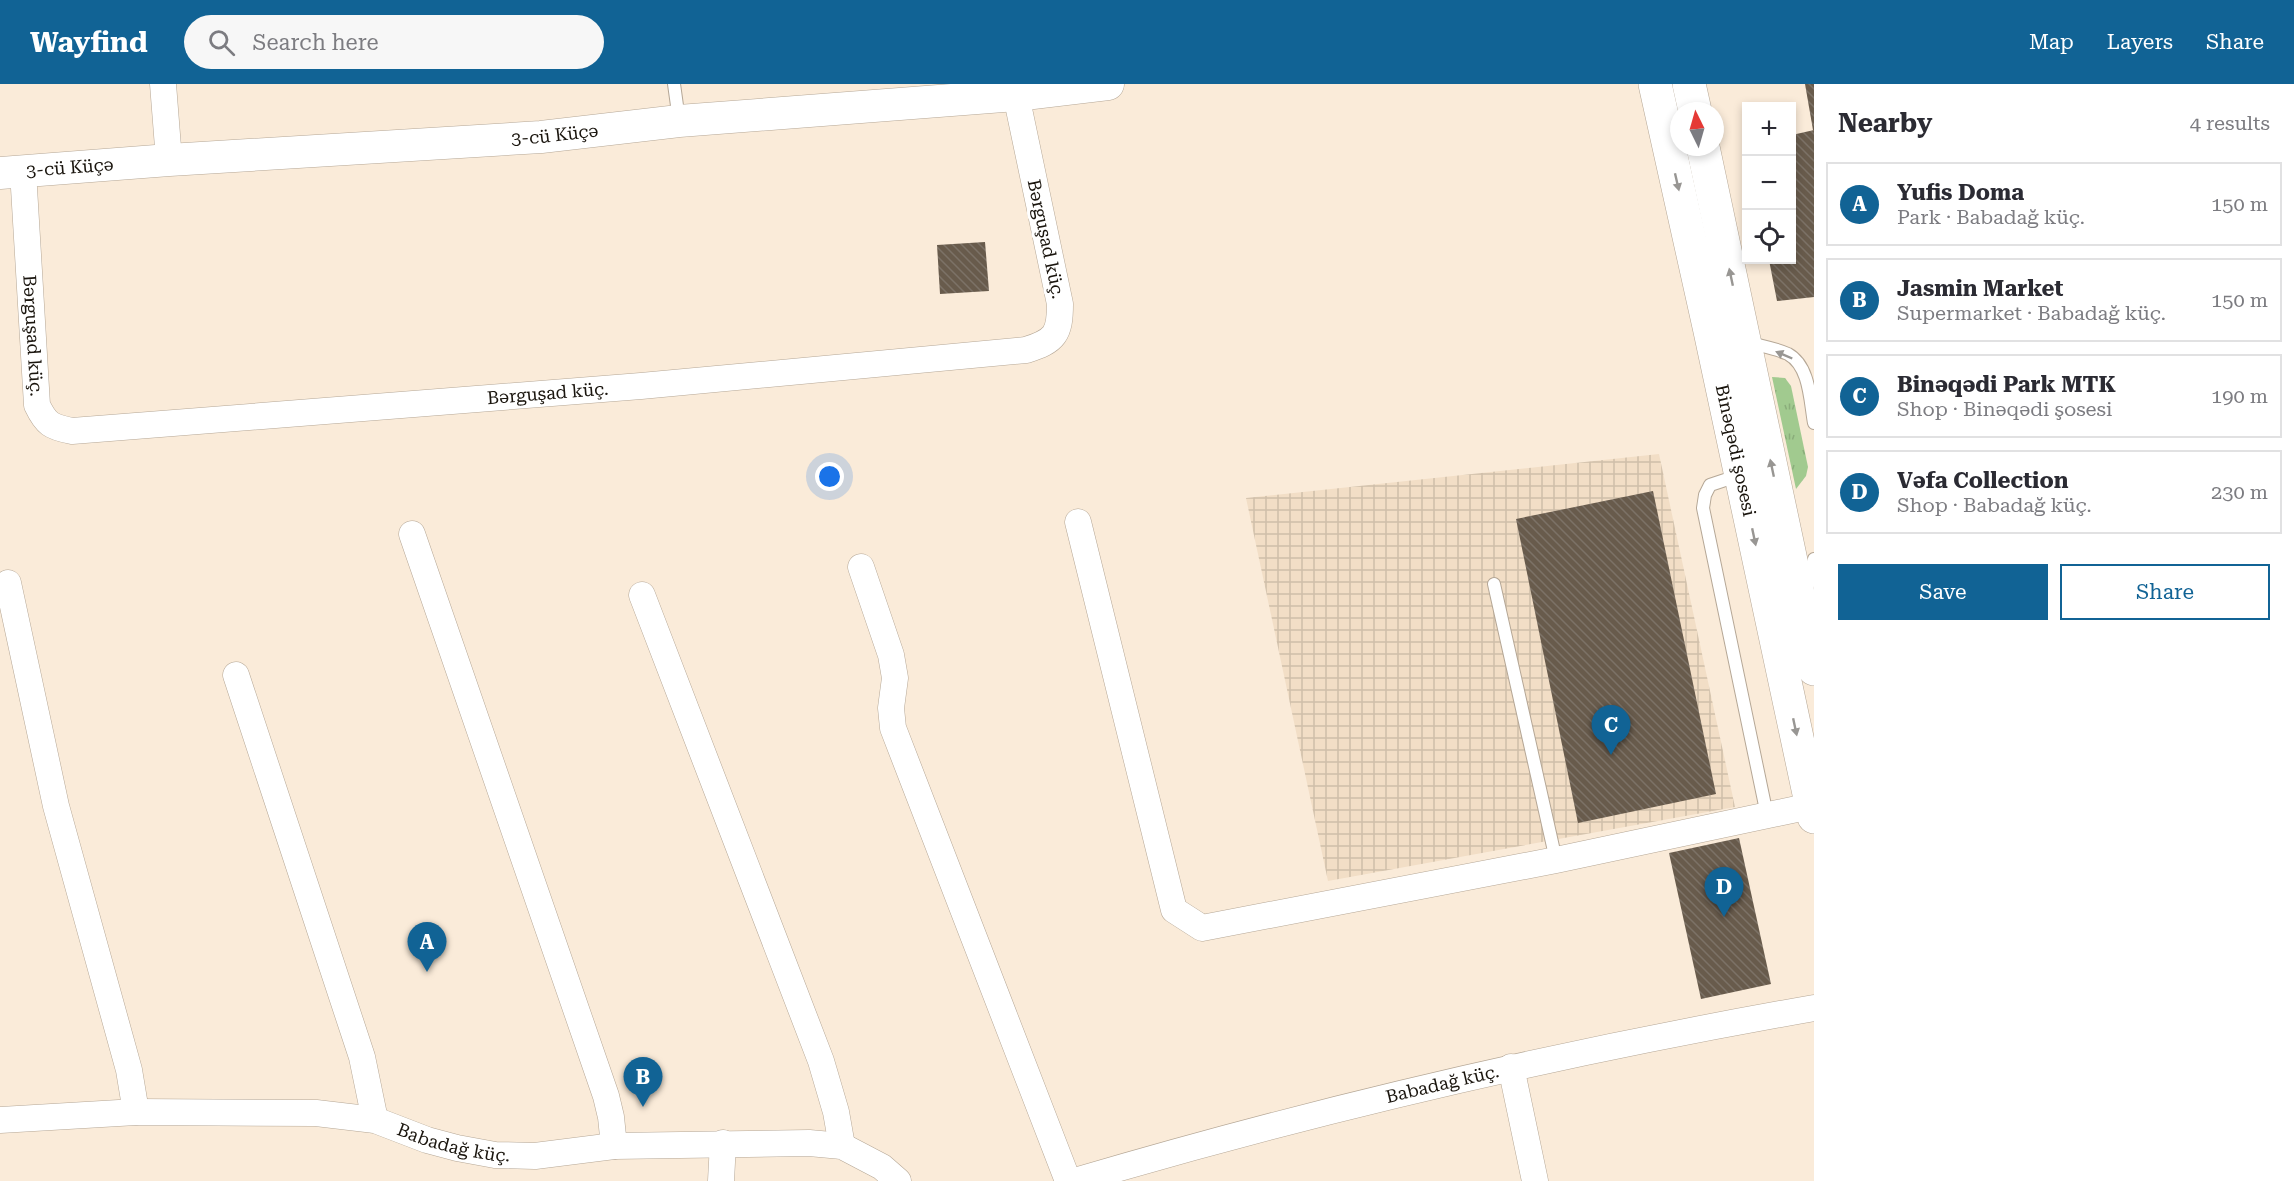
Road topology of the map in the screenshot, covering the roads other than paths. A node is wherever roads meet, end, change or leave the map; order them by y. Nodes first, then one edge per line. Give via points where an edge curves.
1 (163, 84) edge
2 (674, 84) edge
3 (1108, 84) edge
4 (1655, 84) edge
5 (1689, 84) edge
6 (1016, 95) junction
7 (1693, 102) edge
8 (679, 121) junction
9 (1705, 156) edge
10 (169, 160) junction
11 (11, 172) edge
12 (1745, 341) junction
13 (1814, 423) edge
14 (1741, 474) junction
15 (1078, 522) dead end
16 (412, 534) dead end
17 (1814, 559) edge
18 (861, 567) dead end
19 (8, 583) dead end
20 (1494, 584) dead end
21 (642, 595) dead end
22 (1802, 612) junction
23 (1813, 660) edge
24 (236, 675) dead end
25 (1813, 811) edge
26 (1767, 815) junction
27 (1556, 860) junction
28 (1814, 1008) edge
29 (1511, 1067) junction
30 (136, 1112) junction
31 (0, 1120) edge
32 (375, 1120) junction
33 (723, 1143) junction
34 (614, 1146) junction
35 (842, 1146) junction
36 (721, 1181) edge
37 (898, 1181) edge
38 (1068, 1181) edge
39 (1075, 1181) edge
40 (1535, 1181) edge

1 - 10 street
2 - 8 lane
3 - 6 street, 3-cü Küçə
4 -> 14 main road, Binəqədi şosesi
5 - 7 main road
6 - 8 street, 3-cü Küçə
6 - 11 street, Bərguşad küç. via 1060,304 1060,324 1042,345 1026,350 641,386 72,431 55,428 44,419 37,405
8 - 10 street, 3-cü Küçə via 540,137
12 -> 9 main road, Binəqədi şosesi
10 - 11 street, 3-cü Küçə
13 -> 12 lane via 1805,375 1798,362
22 -> 12 main road, Binəqədi şosesi
14 -> 25 main road, Binəqədi şosesi
14 - 26 lane via 1710,485 1703,508
15 - 27 street via 1174,910 1202,928
16 - 34 street via 606,1096
17 - 22 lane
18 - 38 street via 891,655 895,678 893,728
19 - 30 street via 56,806 129,1070
20 - 27 lane
21 - 35 street via 821,1061
22 - 23 main road, Binəqədi şosesi
24 - 32 street via 362,1057
25 - 26 street
26 - 27 street
28 - 29 street, Babadağ küç.
29 - 39 street, Babadağ küç. via 1224,1137
29 - 40 street
30 - 31 street, Babadağ küç.
30 - 32 street, Babadağ küç. via 316,1113
32 - 34 street, Babadağ küç. via 427,1140 495,1155 535,1156
33 - 34 street, Babadağ küç.
33 - 35 street, Babadağ küç.
33 - 36 street
35 - 37 street, Babadağ küç. via 882,1167

